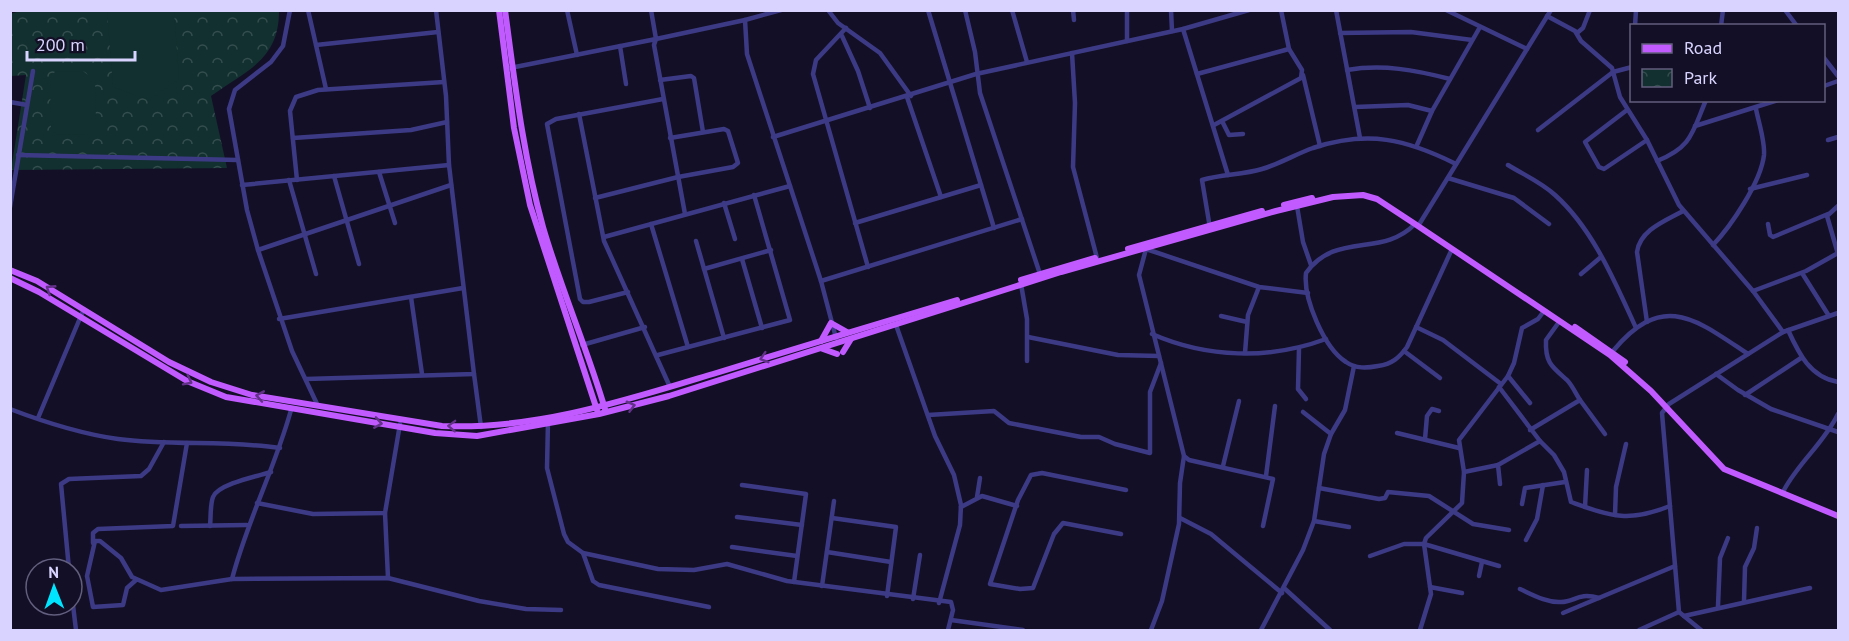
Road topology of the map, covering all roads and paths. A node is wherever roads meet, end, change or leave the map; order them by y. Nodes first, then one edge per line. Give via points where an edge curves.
1 (290, 10) edge
2 (308, 10) edge
3 (436, 10) edge
4 (499, 10) edge
5 (505, 10) edge
6 (567, 10) edge
7 (651, 10) edge
8 (782, 10) edge
9 (828, 10) edge
10 (928, 10) edge
11 (965, 10) edge
12 (1012, 10) edge
13 (1073, 10) edge
14 (1127, 10) edge
15 (1171, 10) edge
16 (1281, 10) edge
17 (1336, 10) edge
18 (1446, 10) edge
19 (1551, 10) edge
20 (1590, 10) edge
21 (1785, 10) edge
22 (1247, 11) edge
23 (1547, 16) junction
24 (745, 20) junction
25 (1074, 20) dead end
26 (1796, 24) edge
27 (1480, 27) junction
28 (846, 28) junction
29 (1183, 29) junction
30 (1172, 31) junction
31 (438, 32) junction
32 (1341, 33) junction
33 (1577, 33) junction
34 (842, 36) junction
35 (656, 39) junction
36 (1472, 40) junction
37 (1127, 41) junction
38 (316, 45) junction
39 (620, 46) junction
40 (1289, 49) junction
41 (1527, 49) junction
42 (1071, 53) junction
43 (577, 55) junction
44 (1825, 59) edge
45 (1027, 62) junction
46 (509, 68) junction
47 (1630, 68) edge
48 (1347, 70) junction
49 (33, 71) dead end
50 (1613, 72) junction
51 (976, 74) junction
52 (1197, 74) junction
53 (1303, 75) junction
54 (1839, 76) edge
55 (1450, 79) junction
56 (660, 80) junction
57 (444, 82) junction
58 (949, 83) junction
59 (626, 84) dead end
60 (326, 89) junction
61 (909, 97) junction
62 (663, 99) junction
63 (10, 102) edge
64 (1705, 102) edge
65 (1773, 102) edge
66 (27, 105) junction
67 (1355, 107) junction
68 (870, 108) junction
69 (1756, 109) junction
70 (1627, 110) junction
71 (1432, 111) junction
72 (579, 114) junction
73 (1222, 121) junction
74 (447, 122) junction
75 (826, 122) junction
76 (1214, 125) junction
77 (1695, 126) junction
78 (1538, 130) dead end
79 (703, 132) junction
80 (1243, 134) dead end
81 (773, 137) junction
82 (1839, 137) edge
83 (293, 138) junction
84 (670, 138) junction
85 (1360, 138) junction
86 (1647, 140) junction
87 (1828, 140) dead end
88 (1417, 145) junction
89 (1320, 146) junction
90 (18, 155) junction
91 (238, 160) junction
92 (1657, 161) junction
93 (1456, 164) junction
94 (449, 165) junction
95 (1508, 165) dead end
96 (379, 172) junction
97 (1228, 175) junction
98 (1807, 175) dead end
99 (333, 176) junction
100 (678, 177) junction
101 (1448, 178) junction
102 (289, 180) junction
103 (297, 180) junction
104 (451, 184) junction
105 (981, 184) junction
106 (242, 185) junction
107 (790, 186) junction
108 (1750, 189) junction
109 (754, 195) junction
110 (941, 197) junction
111 (595, 198) junction
112 (724, 203) junction
113 (389, 205) junction
114 (1297, 206) junction
115 (1839, 206) edge
116 (10, 207) edge
117 (1275, 210) junction
118 (1683, 211) junction
119 (685, 214) junction
120 (1828, 214) junction
121 (1022, 219) junction
122 (346, 220) junction
123 (395, 223) dead end
124 (855, 223) junction
125 (651, 224) junction
126 (1418, 224) junction
127 (1549, 224) dead end
128 (1767, 224) dead end
129 (994, 228) junction
130 (1210, 229) junction
131 (305, 234) junction
132 (604, 237) junction
133 (735, 239) dead end
134 (696, 241) dead end
135 (1713, 245) junction
136 (1146, 249) junction
137 (1452, 249) junction
138 (258, 250) junction
139 (771, 250) junction
140 (1838, 254) edge
141 (1601, 257) junction
142 (1097, 258) junction
143 (742, 259) junction
144 (359, 264) dead end
145 (1079, 265) junction
146 (1311, 265) junction
147 (868, 267) junction
148 (704, 269) junction
149 (10, 270) edge
150 (1802, 273) junction
151 (316, 274) dead end
152 (1040, 274) junction
153 (1581, 274) dead end
154 (10, 278) edge
155 (821, 281) junction
156 (1021, 284) junction
157 (1259, 287) junction
158 (463, 288) junction
159 (628, 291) junction
160 (1753, 291) junction
161 (1308, 293) junction
162 (983, 294) junction
163 (411, 297) junction
164 (1544, 311) junction
165 (1839, 313) edge
166 (82, 314) junction
167 (1221, 316) dead end
168 (1828, 316) junction
169 (279, 319) junction
170 (1247, 322) junction
171 (1559, 322) junction
172 (1647, 322) junction
173 (831, 323) junction
174 (896, 325) junction
175 (645, 327) junction
176 (1416, 327) junction
177 (762, 328) junction
178 (1636, 328) junction
179 (1786, 331) junction
180 (1152, 334) junction
181 (850, 336) junction
182 (1028, 337) junction
183 (724, 338) junction
184 (1326, 339) junction
185 (837, 340) junction
186 (820, 341) junction
187 (582, 345) junction
188 (688, 347) junction
189 (819, 349) junction
190 (1299, 349) junction
191 (1404, 351) junction
192 (1613, 351) junction
193 (1245, 353) junction
194 (1748, 354) junction
195 (658, 355) junction
196 (1159, 356) junction
197 (1801, 358) junction
198 (1026, 361) dead end
199 (1161, 363) junction
200 (1354, 366) junction
201 (422, 374) junction
202 (474, 374) junction
203 (1716, 374) junction
204 (1508, 376) junction
205 (1440, 378) dead end
206 (306, 379) junction
207 (1839, 382) edge
208 (1500, 386) junction
209 (670, 387) junction
210 (1745, 394) junction
211 (1306, 399) dead end
212 (1239, 400) dead end
213 (1580, 400) junction
214 (1530, 403) dead end
215 (1668, 405) junction
216 (318, 406) junction
217 (1275, 406) dead end
218 (10, 409) edge
219 (605, 409) junction
220 (291, 410) junction
221 (598, 411) junction
222 (1439, 411) dead end
223 (1303, 412) dead end
224 (1839, 414) edge
225 (928, 416) junction
226 (38, 418) junction
227 (548, 421) junction
228 (400, 423) junction
229 (481, 427) junction
230 (1830, 429) junction
231 (1530, 430) junction
232 (1839, 432) edge
233 (1397, 433) dead end
234 (1331, 434) junction
235 (1605, 434) dead end
236 (1425, 440) junction
237 (1540, 441) junction
238 (164, 442) junction
239 (187, 443) junction
240 (1626, 444) dead end
241 (280, 448) junction
242 (1460, 448) junction
243 (1184, 456) junction
244 (1498, 465) junction
245 (1223, 466) junction
246 (1587, 470) dead end
247 (270, 472) junction
248 (1464, 472) junction
249 (1266, 476) junction
250 (980, 478) dead end
251 (1565, 482) junction
252 (742, 484) dead end
253 (1500, 484) dead end
254 (1543, 485) junction
255 (1319, 488) junction
256 (1126, 490) dead end
257 (1784, 490) junction
258 (976, 497) junction
259 (834, 501) dead end
260 (257, 503) junction
261 (1522, 504) dead end
262 (1017, 506) junction
263 (1670, 506) junction
264 (961, 507) junction
265 (1585, 507) junction
266 (1454, 512) junction
267 (385, 513) junction
268 (1839, 514) edge
269 (1615, 515) junction
270 (737, 517) dead end
271 (832, 518) junction
272 (1180, 518) junction
273 (1314, 521) junction
274 (247, 525) junction
275 (802, 525) junction
276 (181, 526) dead end
277 (210, 526) junction
278 (1263, 526) dead end
279 (1349, 527) dead end
280 (1757, 528) dead end
281 (1509, 530) dead end
282 (1121, 534) dead end
283 (1728, 538) dead end
284 (1526, 540) dead end
285 (93, 543) junction
286 (1424, 544) junction
287 (732, 547) dead end
288 (827, 552) junction
289 (583, 553) junction
290 (920, 555) dead end
291 (797, 556) junction
292 (1371, 556) dead end
293 (68, 557) edge
294 (891, 562) junction
295 (1482, 562) junction
296 (1499, 566) dead end
297 (1675, 566) junction
298 (1479, 576) dead end
299 (388, 578) junction
300 (232, 579) junction
301 (136, 580) junction
302 (794, 582) junction
303 (822, 586) junction
304 (1430, 587) junction
305 (1809, 588) dead end
306 (1520, 589) dead end
307 (1283, 591) junction
308 (1462, 593) dead end
309 (887, 596) junction
310 (1599, 597) junction
311 (913, 598) junction
312 (1744, 602) junction
313 (939, 603) junction
314 (1718, 606) junction
315 (709, 607) dead end
316 (561, 610) dead end
317 (1679, 612) junction
318 (1563, 613) dead end
319 (1684, 616) junction
320 (951, 620) junction
321 (948, 630) edge
322 (1023, 630) edge
323 (1151, 630) edge
324 (1261, 630) edge
325 (1330, 630) edge
326 (1420, 630) edge
327 (1641, 630) edge
328 (1701, 630) edge

1 - 91 street via 283,46 230,99
2 - 38 street
3 - 31 street
4 - 46 main road
5 - 46 main road
6 - 43 street
7 - 35 street
8 - 24 street
9 - 28 street
10 - 58 street
11 - 51 street
12 - 45 street
13 - 25 street
14 - 37 street
15 - 30 street
16 - 40 street
17 - 32 street
18 - 27 street
19 - 23 street
20 - 33 street
21 - 26 street
22 - 29 street
23 - 33 street
23 - 41 street
24 - 35 street
24 - 81 street via 747,54
27 - 36 street
27 - 41 street
28 - 34 street
28 - 61 street via 880,53
29 - 30 street
29 - 52 street
30 - 37 street
31 - 38 street
31 - 57 street
32 - 36 street via 1412,32
32 - 48 street
33 - 50 street
34 - 68 street
34 - 75 street via 813,66
35 - 39 street
35 - 56 street
36 - 55 street
37 - 42 street
38 - 60 street
39 - 43 street
39 - 59 street
40 - 52 street
40 - 53 street
41 - 93 street
42 - 45 street
42 - 142 street via 1075,103 1073,167
43 - 46 street
44 - 54 street
45 - 51 street
46 - 187 main road via 533,189
46 - 221 main road via 517,150 536,226
47 - 50 street
48 - 55 street via 1400,68
48 - 67 street
49 - 66 street
50 - 70 street
50 - 78 street
51 - 58 street
51 - 121 street
52 - 76 street
53 - 73 street
53 - 89 street
55 - 71 street
56 - 62 street
56 - 79 street via 693,77
57 - 60 street
57 - 74 street
58 - 61 street
58 - 105 street
60 - 83 street via 296,97 290,111
61 - 68 street
61 - 110 street
62 - 72 street
62 - 84 street
63 - 66 street
64 - 77 street
65 - 69 street
66 - 90 street
67 - 71 street via 1398,105
67 - 85 street
68 - 75 street
69 - 77 street
69 - 108 street via 1764,156
70 - 86 street
70 - 86 street via 1585,142 1599,167 1604,169 1617,162
71 - 88 street
72 - 111 street
72 - 159 street via 547,124 580,299 589,302
73 - 76 street
73 - 80 street via 1229,135
74 - 83 street via 411,130
74 - 94 street
75 - 81 street
75 - 124 street
76 - 97 street
77 - 92 street via 1682,150
79 - 84 street
79 - 100 street via 728,131 738,163
81 - 107 street
82 - 87 street
83 - 103 street
84 - 100 street
85 - 88 street
85 - 89 street
86 - 92 street
88 - 93 street
89 - 97 street via 1264,169
90 - 91 street
90 - 116 street
91 - 106 street
92 - 118 street
93 - 101 street
94 - 96 street
94 - 104 street
95 - 141 street via 1557,196
96 - 99 street
96 - 113 street
97 - 130 street via 1202,180
98 - 108 street
99 - 103 street
99 - 122 street
100 - 111 street
100 - 119 street
101 - 126 street
101 - 127 street via 1514,198
102 - 103 street
102 - 106 street
102 - 131 street
104 - 113 street
104 - 158 street
105 - 110 street
105 - 129 street
106 - 138 street
107 - 109 street
107 - 155 street
108 - 135 street via 1731,224
109 - 112 street
109 - 139 street
110 - 124 street
111 - 132 street
112 - 119 street
112 - 133 street
113 - 122 street
113 - 123 street
114 - 117 main road
114 - 126 main road via 1363,195
114 - 146 street
115 - 120 street
117 - 126 main road via 1332,193 1364,191 1378,196
117 - 130 main road
118 - 135 street
118 - 172 street via 1638,242
119 - 125 street
120 - 128 street via 1773,237
120 - 140 street
121 - 129 street
121 - 152 street
122 - 131 street
122 - 144 street
124 - 147 street
125 - 132 street
125 - 188 street
126 - 137 main road
126 - 146 street via 1395,240 1340,248
126 - 192 main road
129 - 147 street
130 - 136 main road
130 - 142 main road
131 - 138 street
131 - 151 street
132 - 159 street
134 - 148 street
135 - 160 street
136 - 145 main road
136 - 157 street
136 - 180 street via 1139,275
137 - 164 main road
137 - 176 street
138 - 169 street
139 - 143 street
139 - 177 street via 791,318
140 - 150 street
141 - 153 street
141 - 178 street
142 - 145 main road
143 - 148 street
143 - 177 street
145 - 152 main road
145 - 156 main road
146 - 161 street via 1305,280
147 - 155 street
148 - 183 street
166 -> 149 main road via 37,281
150 - 160 street
150 - 168 street
152 - 162 main road
154 - 166 main road
155 - 173 street
156 - 162 main road
156 - 182 street
157 - 161 street
157 - 170 street
158 - 163 street
158 - 202 street
159 - 175 street
160 - 179 street
161 - 184 street
162 - 174 main road
162 - 181 main road
163 - 169 street
163 - 201 street
164 - 171 main road
164 - 204 street via 1522,328
165 - 168 street
216 -> 166 main road via 252,395 211,382
166 -> 220 main road via 207,390
166 - 226 street
167 - 170 street
168 - 179 street
169 - 206 street
170 - 193 street
171 - 213 street via 1546,340 1548,358 1554,371 1567,381
171 - 215 main road via 1620,363
172 - 178 street
172 - 194 street via 1668,316 1690,318
173 - 181 main road
173 - 185 street
173 - 186 main road
174 - 181 main road
174 - 225 street
175 - 187 street
175 - 195 street
176 - 191 street
176 - 208 street via 1443,340
177 - 183 street
178 - 192 street
179 - 194 street
179 - 197 street
180 - 193 street via 1191,348
180 - 196 street
181 - 185 main road
181 - 189 main road via 840,353
182 - 196 street via 1118,355
182 - 198 street
183 - 188 street
184 - 190 street
184 - 200 street via 1345,362
185 - 186 main road
185 - 189 main road
186 -> 209 main road
187 - 219 main road
188 - 195 street
219 -> 189 main road via 671,396
190 - 193 street
190 - 211 street via 1298,389
191 - 200 street via 1388,364
191 - 205 street
192 - 215 main road
194 - 203 street
195 - 209 street
196 - 199 street
197 - 207 street via 1821,376
197 - 210 street
199 - 225 street via 1150,392 1150,453 1099,437 1009,423 994,411
199 - 243 street
200 - 234 street via 1345,410
201 - 202 street
201 - 206 street
202 - 229 street
203 - 210 street
203 - 215 street
204 - 208 street
204 - 214 street
206 - 216 street
208 - 231 street
208 - 242 street via 1462,434
209 - 219 main road
210 - 230 street via 1772,409
212 - 245 street
213 - 231 street
213 - 235 street
215 - 257 main road via 1726,466
215 - 263 street via 1660,419
215 - 268 main road via 1724,469
216 - 228 main road
217 - 249 street
218 - 226 street
219 - 221 main road
220 -> 228 main road
220 - 241 street
221 - 227 main road
222 - 236 street via 1432,409 1427,416
223 - 234 street
224 - 230 street
225 - 264 street via 954,475
226 - 238 street via 116,439
227 - 228 main road via 468,436
227 - 229 main road
227 - 289 street via 547,468 564,534
229 -> 228 main road
228 - 267 street
230 - 232 street
230 - 257 street via 1794,471
231 - 237 street
233 - 236 street
234 - 255 street
236 - 242 street
237 - 244 street
237 - 251 street via 1558,461
238 - 239 street
238 - 293 street via 141,476 69,479 61,484
239 - 241 street
239 - 285 street via 173,526 98,529 93,533
240 - 269 street via 1616,487
241 - 247 street
242 - 248 street
243 - 245 street
243 - 272 street
244 - 248 street
244 - 253 street
245 - 249 street
246 - 265 street
247 - 260 street
247 - 277 street via 216,492
248 - 266 street via 1462,503
249 - 278 street via 1274,481
250 - 258 street
251 - 254 street
251 - 265 street via 1568,499
252 - 275 street via 806,494
254 - 261 street via 1525,488
254 - 284 street via 1537,519
255 - 266 street via 1379,499 1388,492 1429,496
255 - 273 street
256 - 262 street via 1035,473
257 - 268 main road
258 - 262 street
258 - 264 street
259 - 271 street
260 - 267 street via 313,514
260 - 274 street
262 - 282 street via 990,584 1033,588 1054,534 1063,523
263 - 269 street via 1640,517
263 - 297 street
264 - 313 street via 960,525
265 - 269 street
266 - 281 street via 1481,527
266 - 286 street
267 - 299 street
270 - 275 street
271 - 288 street
271 - 294 street via 896,527
272 - 307 street via 1211,534
272 - 323 street via 1162,601
273 - 279 street
273 - 307 street
274 - 277 street
274 - 300 street
275 - 291 street
276 - 277 street
280 - 312 street via 1754,548 1745,567
283 - 314 street via 1720,558
285 - 301 street via 100,541 121,558
285 - 301 street via 87,576 93,607 123,605 127,588
286 - 292 street via 1404,544
286 - 295 street
286 - 304 street
287 - 291 street
288 - 294 street
288 - 303 street
289 - 302 street via 675,570 727,564
289 - 315 street via 598,585
290 - 311 street
291 - 302 street
294 - 309 street
295 - 296 street
295 - 298 street
297 - 310 street
297 - 317 street
299 - 300 street
299 - 316 street via 479,601
300 - 301 street via 165,590
302 - 303 street
303 - 309 street
304 - 308 street
304 - 326 street
305 - 312 street
306 - 310 street via 1561,602 1578,596
307 - 324 street
307 - 325 street
309 - 311 street
310 - 318 street
311 - 313 street
312 - 314 street
313 - 320 street via 951,602
314 - 319 street
317 - 319 street
317 - 327 street
319 - 328 street
320 - 321 street
320 - 322 street

